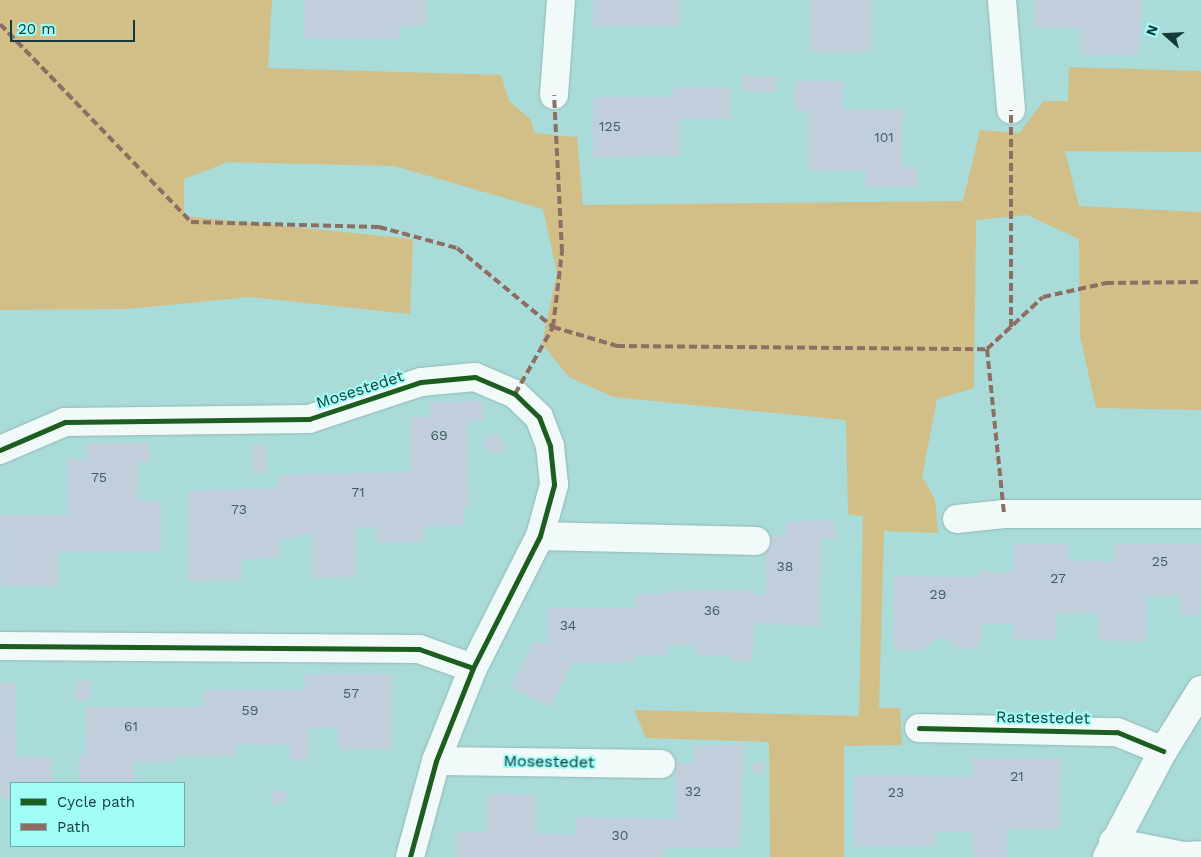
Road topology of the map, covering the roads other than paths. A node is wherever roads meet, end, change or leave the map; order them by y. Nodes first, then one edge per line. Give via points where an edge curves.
1 (561, 0) edge
2 (1002, 0) edge
3 (554, 95) dead end
4 (1011, 110) dead end
5 (0, 450) edge
6 (1201, 514) edge
7 (957, 519) dead end
8 (540, 536) junction
9 (756, 541) dead end
10 (0, 646) edge
11 (473, 668) junction
12 (1201, 690) edge
13 (920, 728) dead end
14 (1163, 751) junction
15 (436, 761) junction
16 (661, 764) dead end
17 (1110, 849) edge
18 (1201, 855) edge
19 (410, 857) edge

1 - 3 street
2 - 4 street
5 - 8 street, Mosestedet via 65,422 309,420 421,382 475,377 515,394 539,417 550,446 554,485
6 - 7 street via 1004,514
8 - 9 street
8 - 11 street, Mosestedet
10 - 11 street via 420,649
11 - 15 street, Mosestedet
12 - 14 street
13 - 14 street, Rastestedet via 1117,732
14 - 17 street
15 - 16 street, Mosestedet
15 - 19 street, Mosestedet
17 - 18 street

